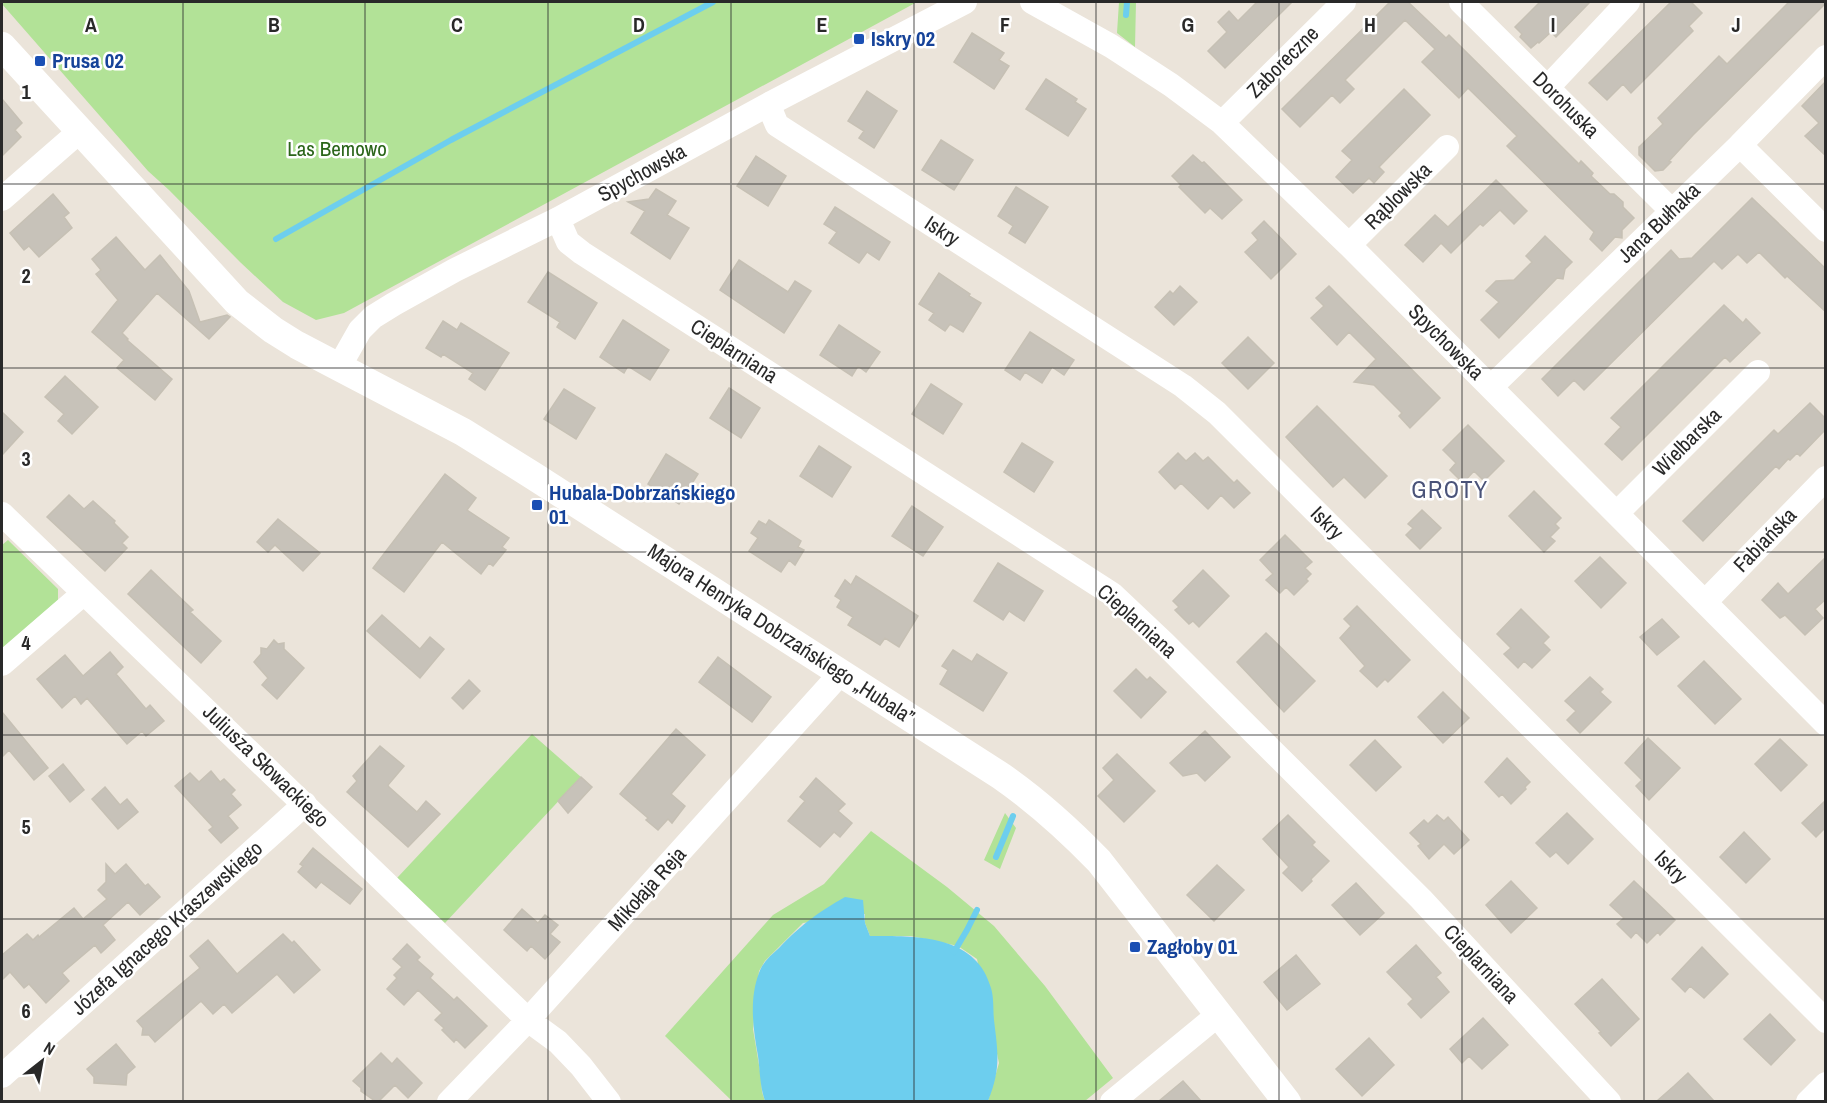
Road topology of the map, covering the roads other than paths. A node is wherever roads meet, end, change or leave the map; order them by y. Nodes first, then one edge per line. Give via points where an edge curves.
1 (965, 2) edge
2 (1344, 2) edge
3 (1461, 2) edge
4 (1628, 2) edge
5 (1036, 4) edge
6 (2, 46) edge
7 (1826, 57) edge
8 (1548, 87) junction
9 (771, 103) junction
10 (1222, 123) junction
11 (80, 130) junction
12 (1740, 145) junction
13 (1447, 147) dead end
14 (2, 199) edge
15 (1671, 210) junction
16 (558, 219) junction
17 (1826, 230) edge
18 (1349, 245) junction
19 (339, 367) junction
20 (1758, 372) dead end
21 (1491, 387) junction
22 (1826, 478) edge
23 (1617, 513) junction
24 (2, 514) edge
25 (84, 593) junction
26 (1705, 602) junction
27 (2, 664) edge
28 (841, 673) junction
29 (1826, 724) edge
30 (305, 804) junction
31 (1219, 1014) junction
32 (528, 1020) junction
33 (1826, 1022) edge
34 (2, 1076) edge
35 (1826, 1084) edge
36 (449, 1101) edge
37 (609, 1101) edge
38 (1112, 1101) edge
39 (1287, 1101) edge
40 (1609, 1101) edge
41 (1808, 1101) edge

1 - 9 street, Spychowska
2 - 10 street, Zaboreczne
3 - 8 street, Dorohuska
4 - 8 street
5 - 10 street, Spychowska via 1128,57
6 - 11 street, Majora Henryka Dobrzańskiego „Hubala”
7 - 12 street, Jana Bułhaka
8 - 15 street, Dorohuska
9 - 16 street, Spychowska
9 - 33 street, Iskry via 777,124 1183,386 1217,413
10 - 18 street, Spychowska
11 - 14 street
11 - 19 street, Majora Henryka Dobrzańskiego „Hubala” via 237,302 273,330
12 - 15 street, Jana Bułhaka
12 - 17 street
13 - 18 street, Rąblowska
15 - 21 street, Jana Bułhaka
16 - 19 street, Spychowska via 372,317
16 - 40 street, Cieplarniana via 568,242 582,253 1112,594 1420,899
18 - 21 street, Spychowska
19 - 28 street, Majora Henryka Dobrzańskiego „Hubala” via 463,432
20 - 23 street, Wielbarska
21 - 23 street, Spychowska
22 - 26 street, Fabiańska
23 - 26 street, Spychowska
24 - 25 street, Juliusza Słowackiego
25 - 27 street
25 - 30 street, Juliusza Słowackiego
26 - 29 street, Spychowska
28 - 31 street, Majora Henryka Dobrzańskiego „Hubala” via 1001,776 1068,829 1130,898
28 - 32 street, Mikołaja Reja
30 - 32 street, Juliusza Słowackiego
30 - 34 street, Józefa Ignacego Kraszewskiego
31 - 38 street
31 - 39 street, Majora Henryka Dobrzańskiego „Hubala”
32 - 36 street, Mikołaja Reja
32 - 37 street, Juliusza Słowackiego via 558,1042
35 - 41 street

